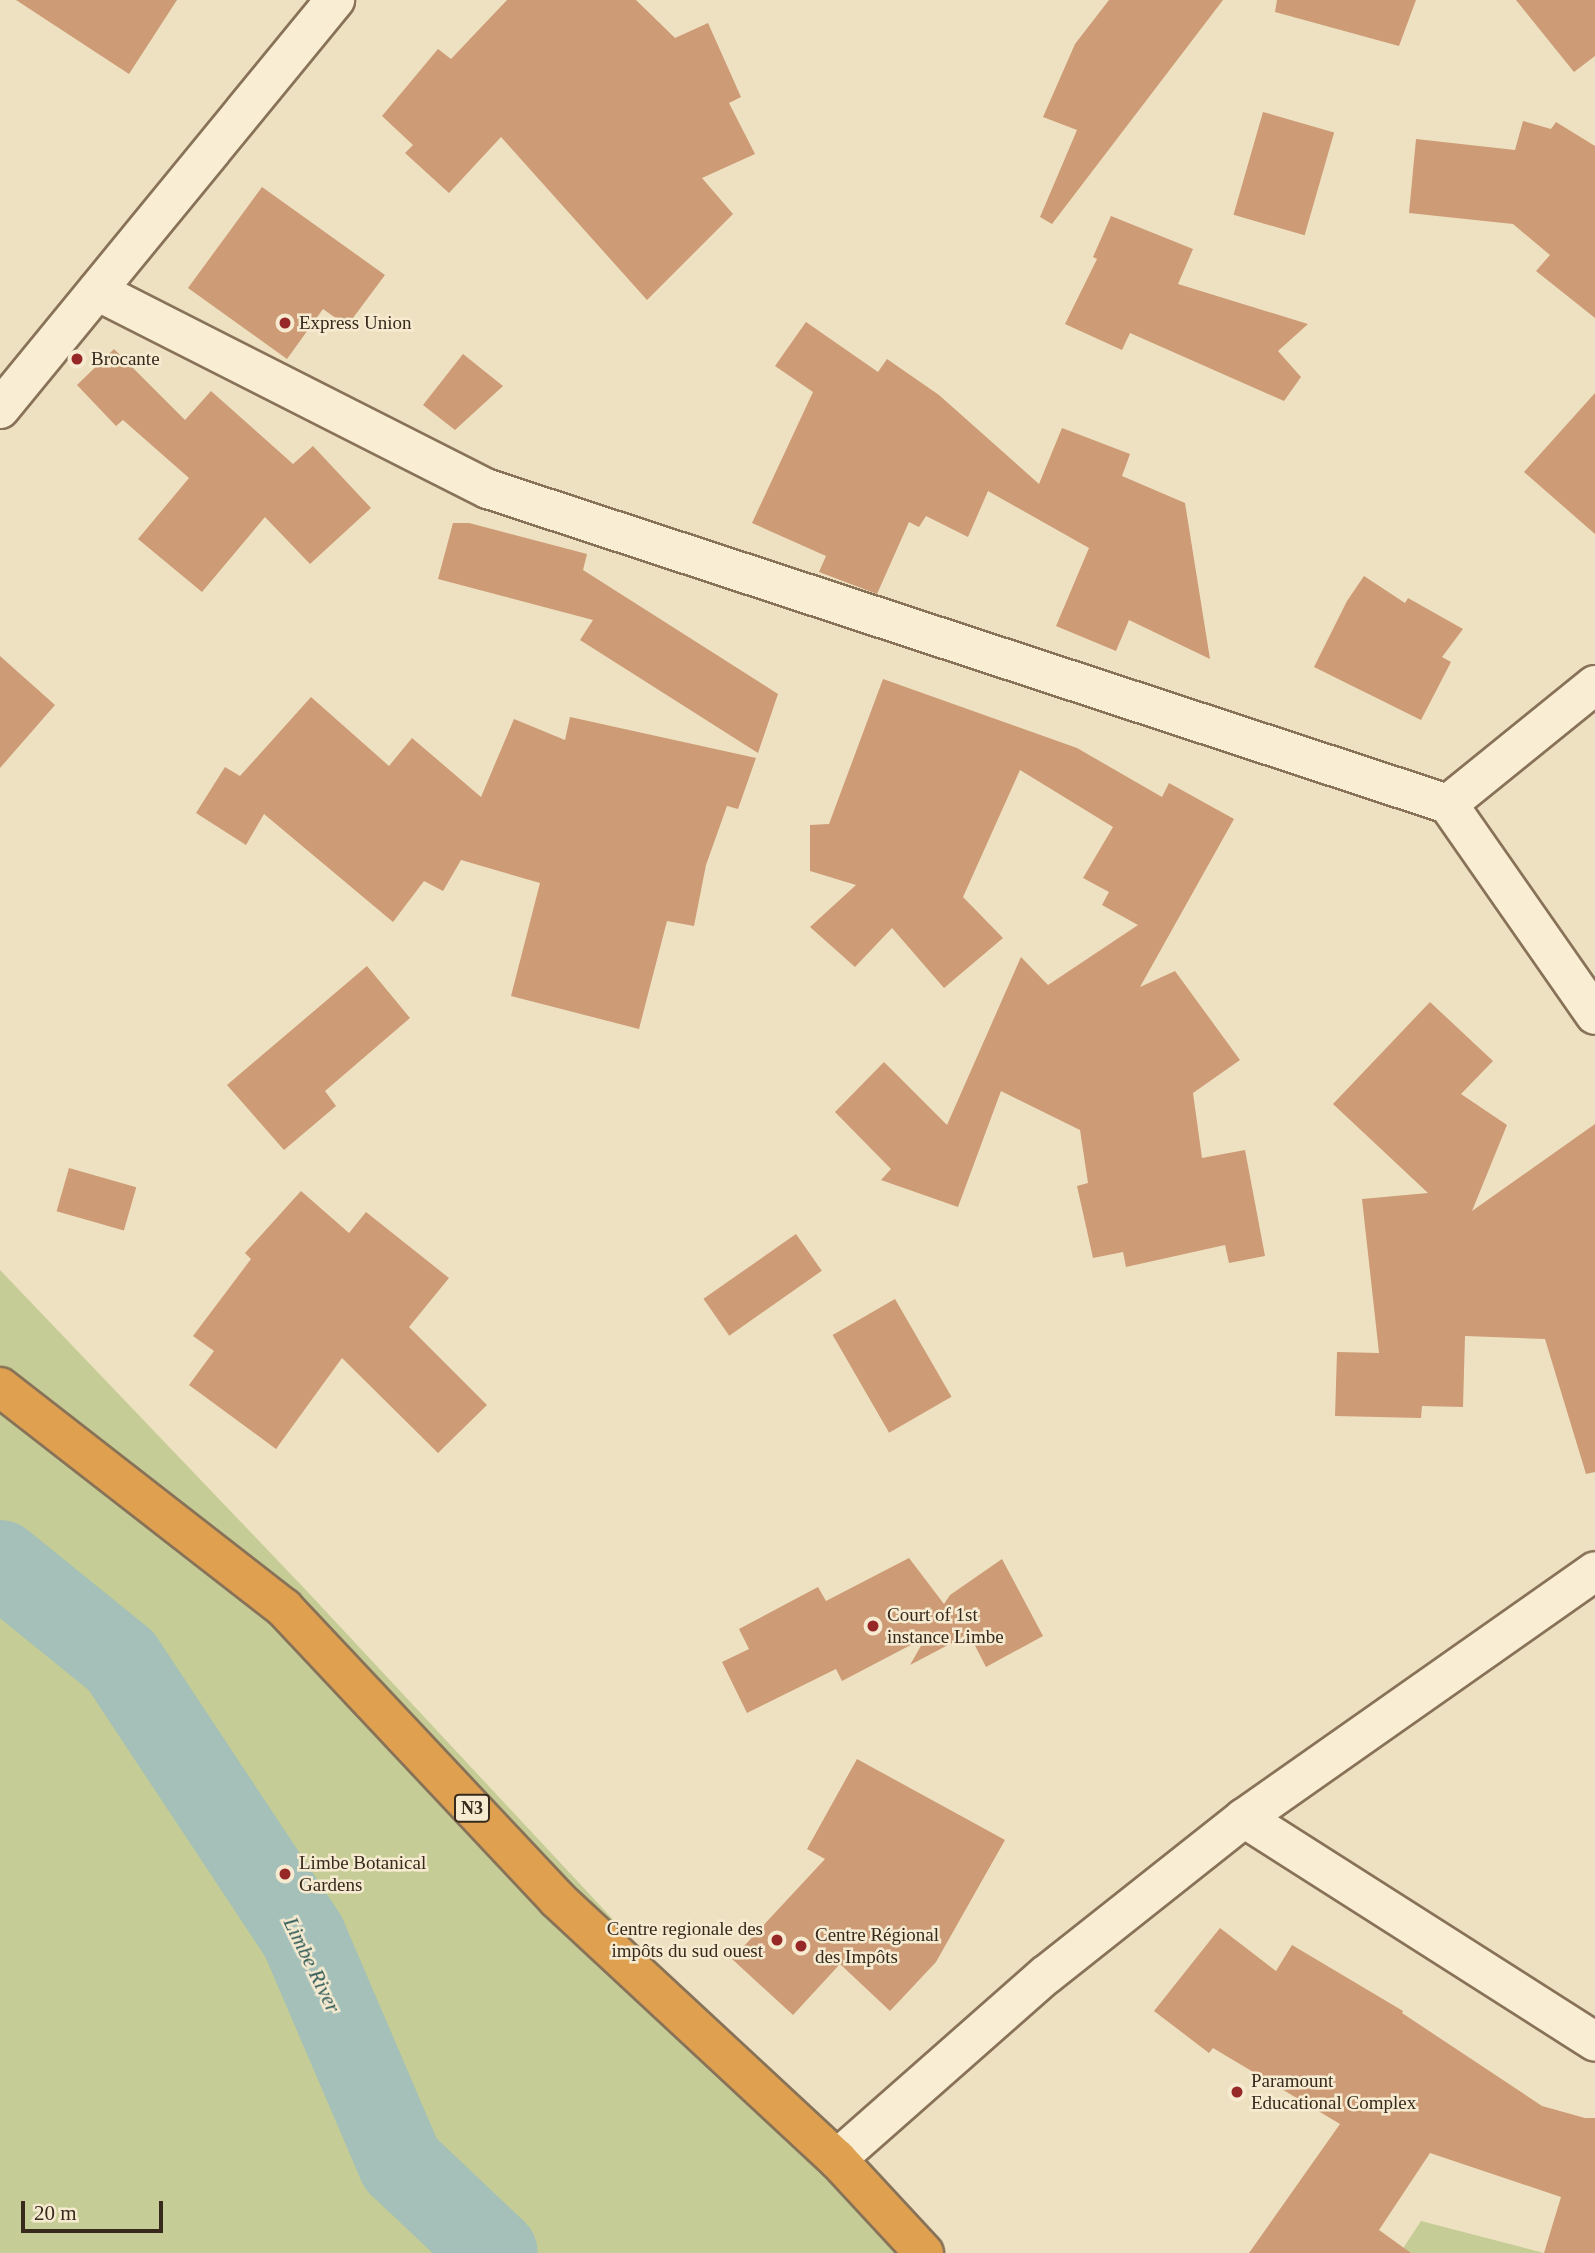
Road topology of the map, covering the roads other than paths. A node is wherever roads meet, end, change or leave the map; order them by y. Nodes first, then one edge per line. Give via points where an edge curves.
1 (335, 0) edge
2 (97, 291) junction
3 (0, 409) edge
4 (1595, 685) edge
5 (1448, 804) junction
6 (1595, 1015) edge
7 (0, 1387) edge
8 (1595, 1571) edge
9 (1244, 1818) junction
10 (1595, 2042) edge
11 (836, 2159) junction
12 (923, 2253) edge

1 - 2 street
2 - 3 street
2 - 5 street via 488,489
4 - 5 street
5 - 6 street
7 - 11 highway, N3 via 284,1608 557,1899
8 - 9 street
9 - 10 street
9 - 11 street via 1045,1975
11 - 12 highway, N3

